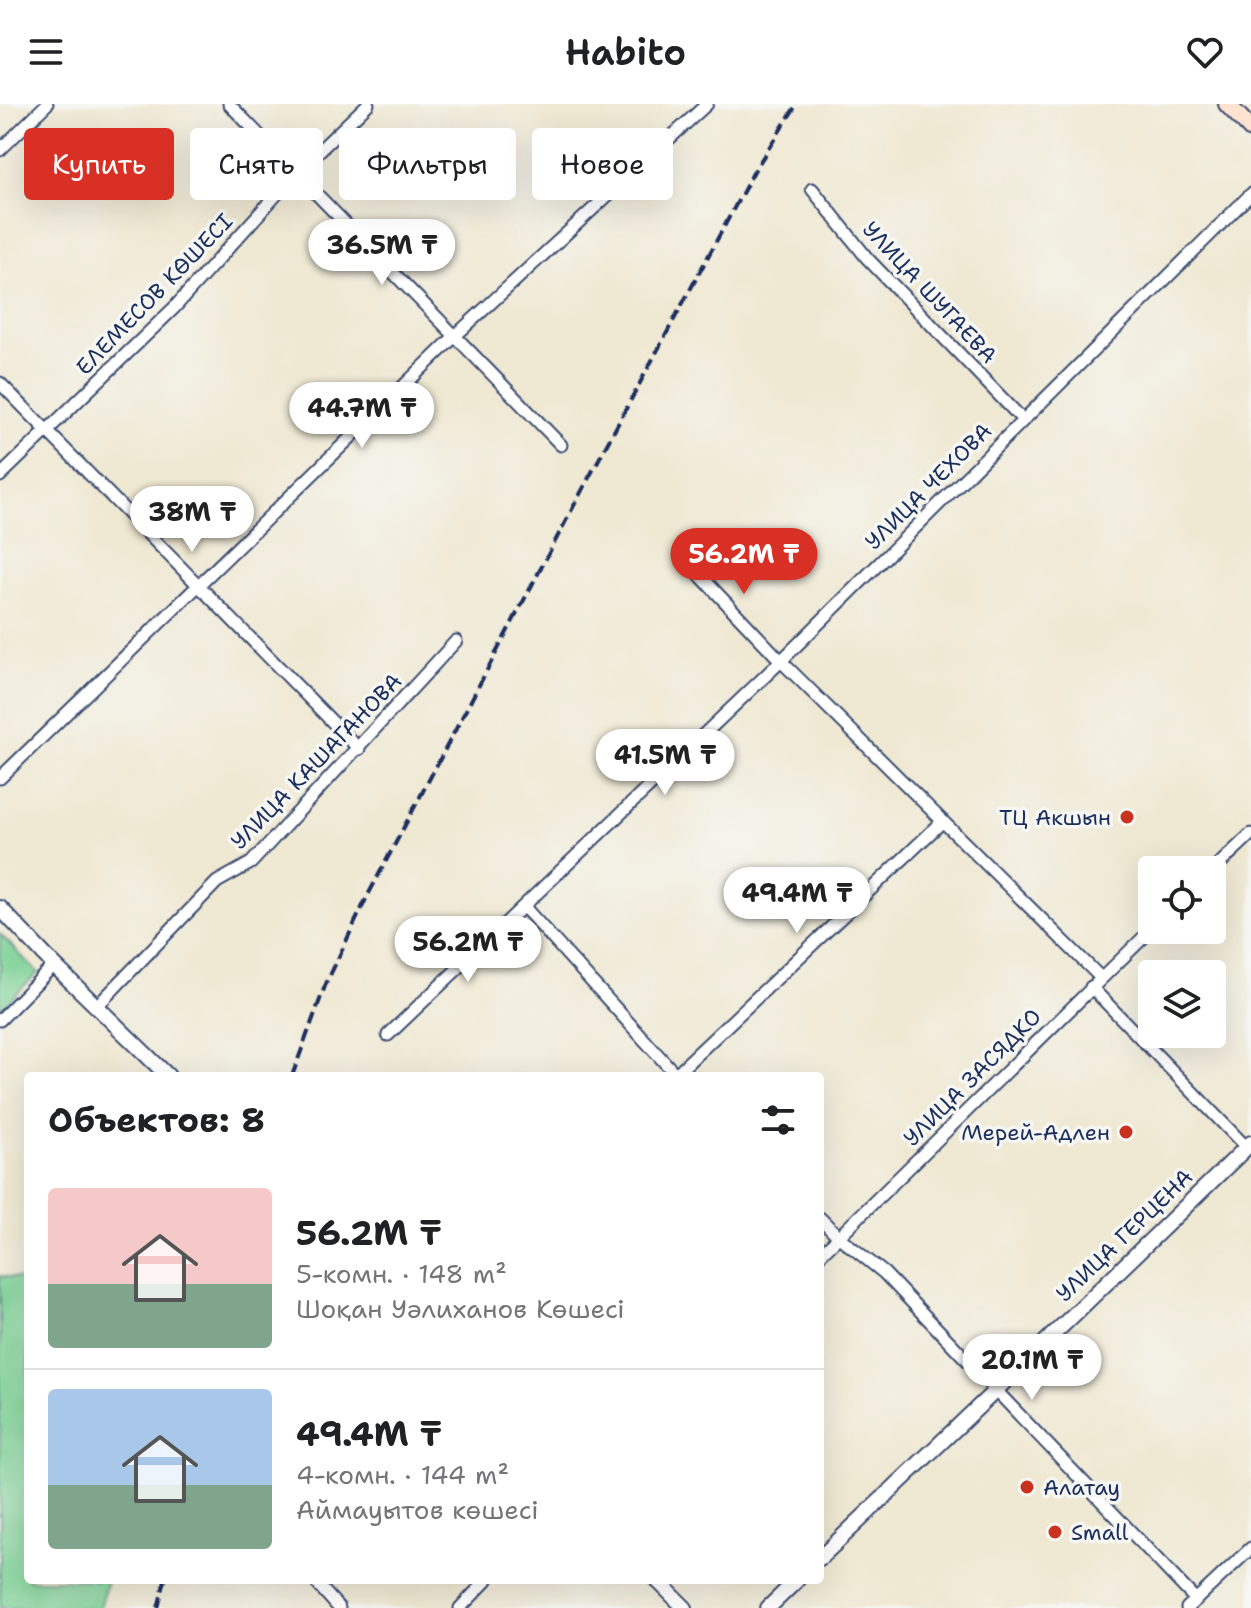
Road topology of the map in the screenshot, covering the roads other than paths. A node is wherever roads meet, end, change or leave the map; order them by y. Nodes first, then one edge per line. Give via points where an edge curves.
1 (47, 104) edge
2 (229, 104) edge
3 (368, 104) edge
4 (707, 104) edge
5 (1227, 104) edge
6 (252, 128) edge
7 (1251, 129) edge
8 (323, 147) edge
9 (0, 150) edge
10 (812, 189) dead end
11 (1251, 194) edge
12 (272, 200) edge
13 (322, 200) edge
14 (455, 336) junction
15 (0, 383) edge
16 (1023, 420) junction
17 (46, 431) junction
18 (561, 445) dead end
19 (0, 476) edge
20 (681, 555) dead end
21 (197, 585) junction
22 (456, 641) dead end
23 (781, 661) junction
24 (359, 749) junction
25 (0, 778) edge
26 (943, 821) junction
27 (1251, 834) edge
28 (1226, 858) edge
29 (524, 907) junction
30 (0, 908) edge
31 (1138, 942) edge
32 (54, 965) junction
33 (1101, 978) junction
34 (1091, 987) junction
35 (98, 1005) junction
36 (0, 1020) edge
37 (388, 1035) dead end
38 (164, 1072) edge
39 (673, 1072) edge
40 (679, 1072) edge
41 (1249, 1147) edge
42 (824, 1222) edge
43 (839, 1237) junction
44 (824, 1251) edge
45 (996, 1390) junction
46 (1251, 1548) edge
47 (824, 1554) edge
48 (318, 1584) edge
49 (483, 1584) edge
50 (661, 1584) edge
51 (793, 1584) edge
52 (1191, 1604) edge
53 (339, 1608) edge
54 (460, 1608) edge
55 (685, 1608) edge
56 (768, 1608) edge

1 - 9 street
2 - 6 street
3 - 8 street, ЕЛЕМЕСОВ КӨШЕСІ
4 - 14 street
5 - 7 main road
10 - 16 street, УЛИЦА ШУГАЕВА via 867,258
11 - 16 street, УЛИЦА ЧЕХОВА
12 - 17 street, ЕЛЕМЕСОВ КӨШЕСІ via 174,308
13 - 14 street
14 - 18 street
14 - 21 street
15 - 17 street
16 - 23 street, УЛИЦА ЧЕХОВА
17 - 19 street, ЕЛЕМЕСОВ КӨШЕСІ
17 - 21 street
20 - 23 street
21 - 24 street
21 - 25 street
22 - 24 street, УЛИЦА КАШАГАНОВА
23 - 26 street
23 - 29 street, УЛИЦА ЧЕХОВА
24 - 35 street, УЛИЦА КАШАГАНОВА via 251,863 217,882
26 - 33 street
26 - 40 street
27 - 28 street
29 - 37 street, УЛИЦА ЧЕХОВА
29 - 39 street
30 - 32 street
31 - 33 street, УЛИЦА ЗАСЯДКО
32 - 35 street
32 - 36 street
33 - 34 street, УЛИЦА ЗАСЯДКО
34 - 41 street
34 - 43 street, УЛИЦА ЗАСЯДКО
35 - 38 street
41 - 45 street, УЛИЦА ГЕРЦЕНА
42 - 43 street
43 - 44 street, УЛИЦА ЗАСЯДКО
43 - 45 street via 884,1273
45 - 47 street, УЛИЦА ГЕРЦЕНА
45 - 52 street
46 - 52 street
48 - 53 street
49 - 54 street
50 - 55 street
51 - 56 street

